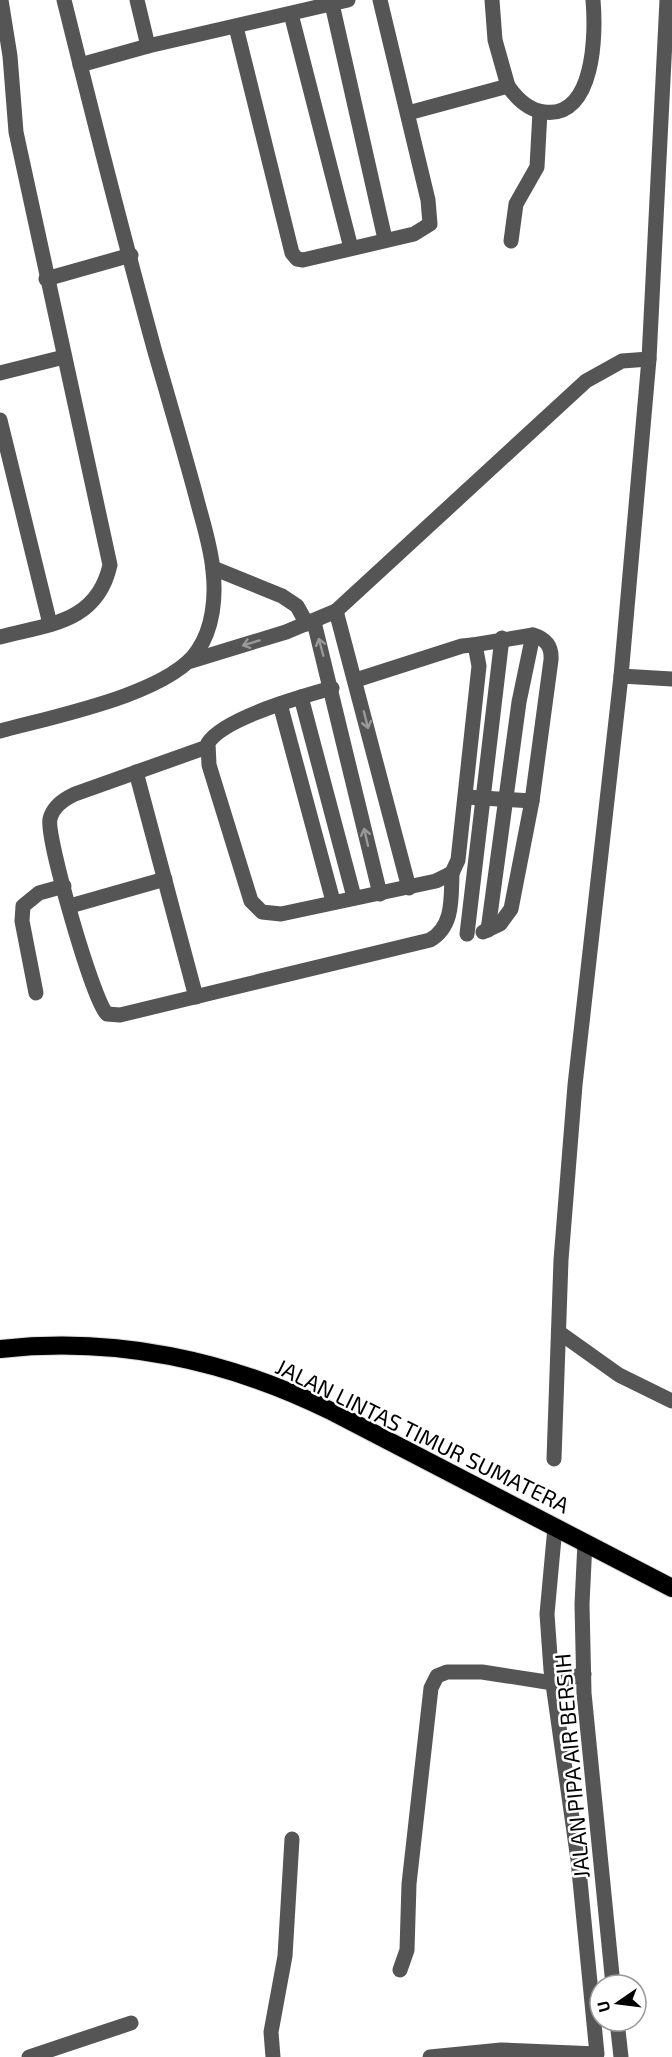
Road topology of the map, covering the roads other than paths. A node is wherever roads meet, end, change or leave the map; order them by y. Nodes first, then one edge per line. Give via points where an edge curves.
1 (1, 0) edge
2 (64, 0) edge
3 (137, 0) edge
4 (348, 0) edge
5 (380, 0) edge
6 (492, 0) edge
7 (593, 0) edge
8 (667, 0) edge
9 (332, 4) junction
10 (291, 14) junction
11 (236, 27) junction
12 (148, 46) junction
13 (5, 58) edge
14 (80, 65) junction
15 (508, 86) junction
16 (540, 112) junction
17 (408, 113) junction
18 (385, 240) junction
19 (511, 241) dead end
20 (351, 248) junction
21 (131, 255) junction
22 (46, 279) junction
23 (64, 357) junction
24 (649, 359) junction
25 (0, 373) edge
26 (0, 420) edge
27 (213, 568) junction
28 (336, 611) junction
29 (310, 623) junction
30 (50, 624) junction
31 (533, 634) junction
32 (0, 637) edge
33 (502, 638) junction
34 (473, 645) junction
35 (190, 661) junction
36 (621, 676) junction
37 (672, 679) edge
38 (356, 680) junction
39 (332, 688) junction
40 (301, 697) junction
41 (280, 704) junction
42 (0, 732) edge
43 (207, 747) junction
44 (136, 772) junction
45 (466, 797) junction
46 (484, 799) junction
47 (506, 800) junction
48 (532, 801) junction
49 (452, 873) junction
50 (165, 879) junction
51 (64, 885) junction
52 (409, 888) junction
53 (380, 894) junction
54 (354, 897) junction
55 (333, 901) junction
56 (70, 906) junction
57 (488, 930) junction
58 (443, 931) junction
59 (467, 934) junction
60 (36, 993) dead end
61 (196, 997) junction
62 (560, 1333) junction
63 (0, 1348) edge
64 (672, 1401) edge
65 (554, 1459) dead end
66 (555, 1527) junction
67 (585, 1542) junction
68 (671, 1585) edge
69 (584, 1674) junction
70 (553, 1683) junction
71 (292, 1839) dead end
72 (400, 1970) dead end
73 (612, 1973) edge
74 (131, 2023) dead end
75 (618, 2033) edge
76 (29, 2057) edge
77 (273, 2057) edge
78 (430, 2057) edge
79 (621, 2057) edge

1 - 13 street
2 - 14 street
3 - 12 street
4 - 9 street
5 - 17 street
6 - 15 street via 495,40
7 - 16 street via 591,66 576,100 557,112
8 - 24 street
9 - 10 street
9 - 18 street
10 - 11 street
10 - 20 street
11 - 12 street
11 - 20 street via 293,255 303,260
12 - 14 street
13 - 22 street
14 - 21 street
15 - 16 street via 523,103
15 - 17 street
16 - 19 street via 537,167 516,204
17 - 18 street via 431,221 414,234
18 - 20 street
21 - 22 street
21 - 27 street
22 - 23 street
23 - 25 street
23 - 30 street via 110,566 105,587 88,608
24 - 28 street via 622,361 586,381
24 - 36 street
26 - 30 street
27 - 29 street via 282,596 297,606
27 - 35 street via 213,604 207,633
28 - 29 street
28 - 38 street
29 -> 35 street
39 -> 29 street
30 - 32 street
31 - 33 street
31 - 47 street
31 - 48 street via 549,645 552,660
33 - 34 street
33 - 46 street
34 - 38 street
34 - 45 street via 479,666
35 - 42 street via 161,682
36 - 37 street
36 - 62 street via 575,1085 561,1260
38 -> 52 street
39 - 40 street
53 -> 39 street
40 - 41 street
40 - 54 street
41 - 43 street via 222,728
41 - 55 street
43 - 44 street
43 - 55 street via 209,765 255,906 262,912 281,914
44 - 50 street
44 - 51 street via 68,797 52,813 50,834
45 - 46 street
45 - 49 street via 458,860
46 - 47 street
46 - 59 street
47 - 48 street
47 - 57 street
48 - 57 street via 511,909 500,924
49 - 52 street
49 - 58 street via 448,922
50 - 56 street
50 - 61 street
51 - 56 street
51 - 60 street via 39,893 23,906 22,921
52 - 53 street
53 - 54 street
54 - 55 street
56 - 61 street via 91,983 105,1012 120,1015
57 - 59 street
58 - 59 street
58 - 61 street via 424,942
62 - 64 street via 619,1374
62 - 65 street
63 - 66 highway, JALAN LINTAS TIMUR SUMATERA via 86,1347 161,1352 236,1371 313,1402
66 - 67 highway, JALAN LINTAS TIMUR SUMATERA
66 - 70 street via 547,1614
67 - 68 highway, JALAN LINTAS TIMUR SUMATERA
67 - 69 street, JALAN PIPA AIR BERSIH
69 - 70 street
69 - 73 street, JALAN PIPA AIR BERSIH
70 - 72 street via 482,1672 442,1672 435,1678 410,1884 406,1950
70 - 78 street via 578,1860 597,2054 501,2050
71 - 77 street via 285,1956 271,2032
74 - 76 street
75 - 79 street

